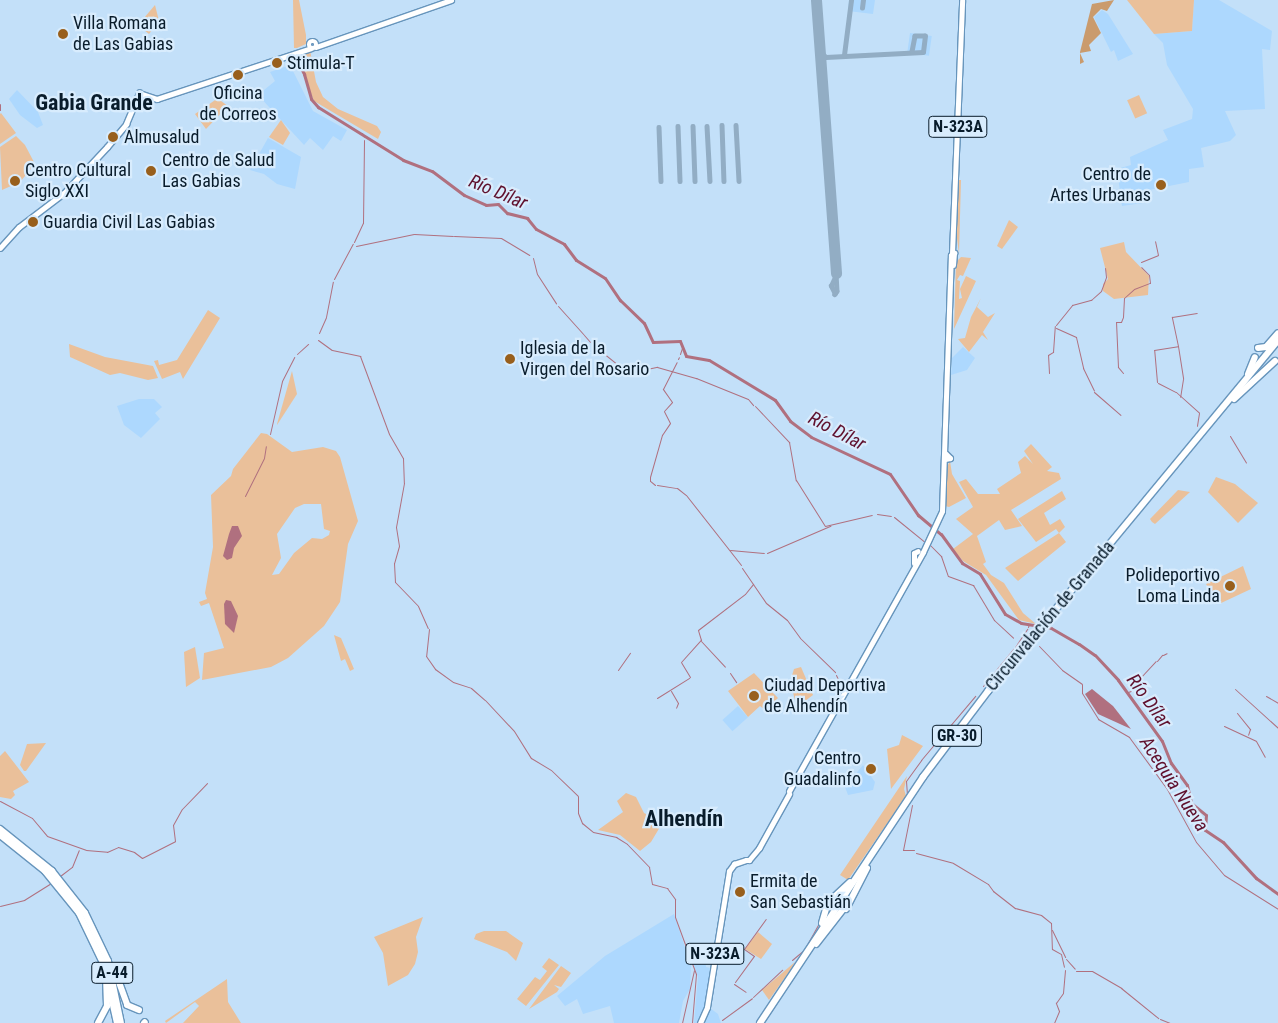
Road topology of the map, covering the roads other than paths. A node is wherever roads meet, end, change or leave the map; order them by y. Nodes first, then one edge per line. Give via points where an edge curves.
1 (451, 0) edge
2 (962, 0) edge
3 (0, 248) edge
4 (1278, 334) edge
5 (1278, 341) edge
6 (1278, 346) edge
7 (1258, 348) dead end
8 (1271, 356) junction
9 (1255, 357) dead end
10 (1234, 398) junction
11 (0, 829) edge
12 (0, 835) edge
13 (867, 864) junction
14 (53, 876) junction
15 (841, 907) junction
16 (90, 926) junction
17 (806, 952) junction
18 (139, 1010) dead end
19 (98, 1023) edge
20 (117, 1023) edge
21 (121, 1023) edge
22 (700, 1023) edge
23 (762, 1023) edge

1 - 3 main road via 157,99 141,92 126,125 76,182 19,226
2 - 22 main road, N-323A via 944,505 926,544 917,554 914,566 754,853 729,866 707,1007
4 - 7 highway via 1266,347
5 - 8 highway, Circunvalación de Granada / GR-30
6 - 8 highway, Circunvalación de Granada / GR-30
8 - 10 highway
8 - 10 highway, Circunvalación de Granada / GR-30
9 - 10 highway
10 - 13 highway, Circunvalación de Granada / GR-30 via 943,750
11 - 14 highway, A-44
12 - 14 highway, A-44
13 - 15 highway, Circunvalación de Granada / GR-30
13 - 17 highway via 829,903
14 - 16 highway, A-44
15 - 17 highway, Circunvalación de Granada / GR-30
15 - 23 highway, Circunvalación de Granada / GR-30
16 - 18 highway via 127,1005
16 - 19 highway via 107,992 106,1011
16 - 20 highway, A-44 via 107,973
16 - 21 highway, A-44 via 112,973
17 - 23 highway, Circunvalación de Granada / GR-30

